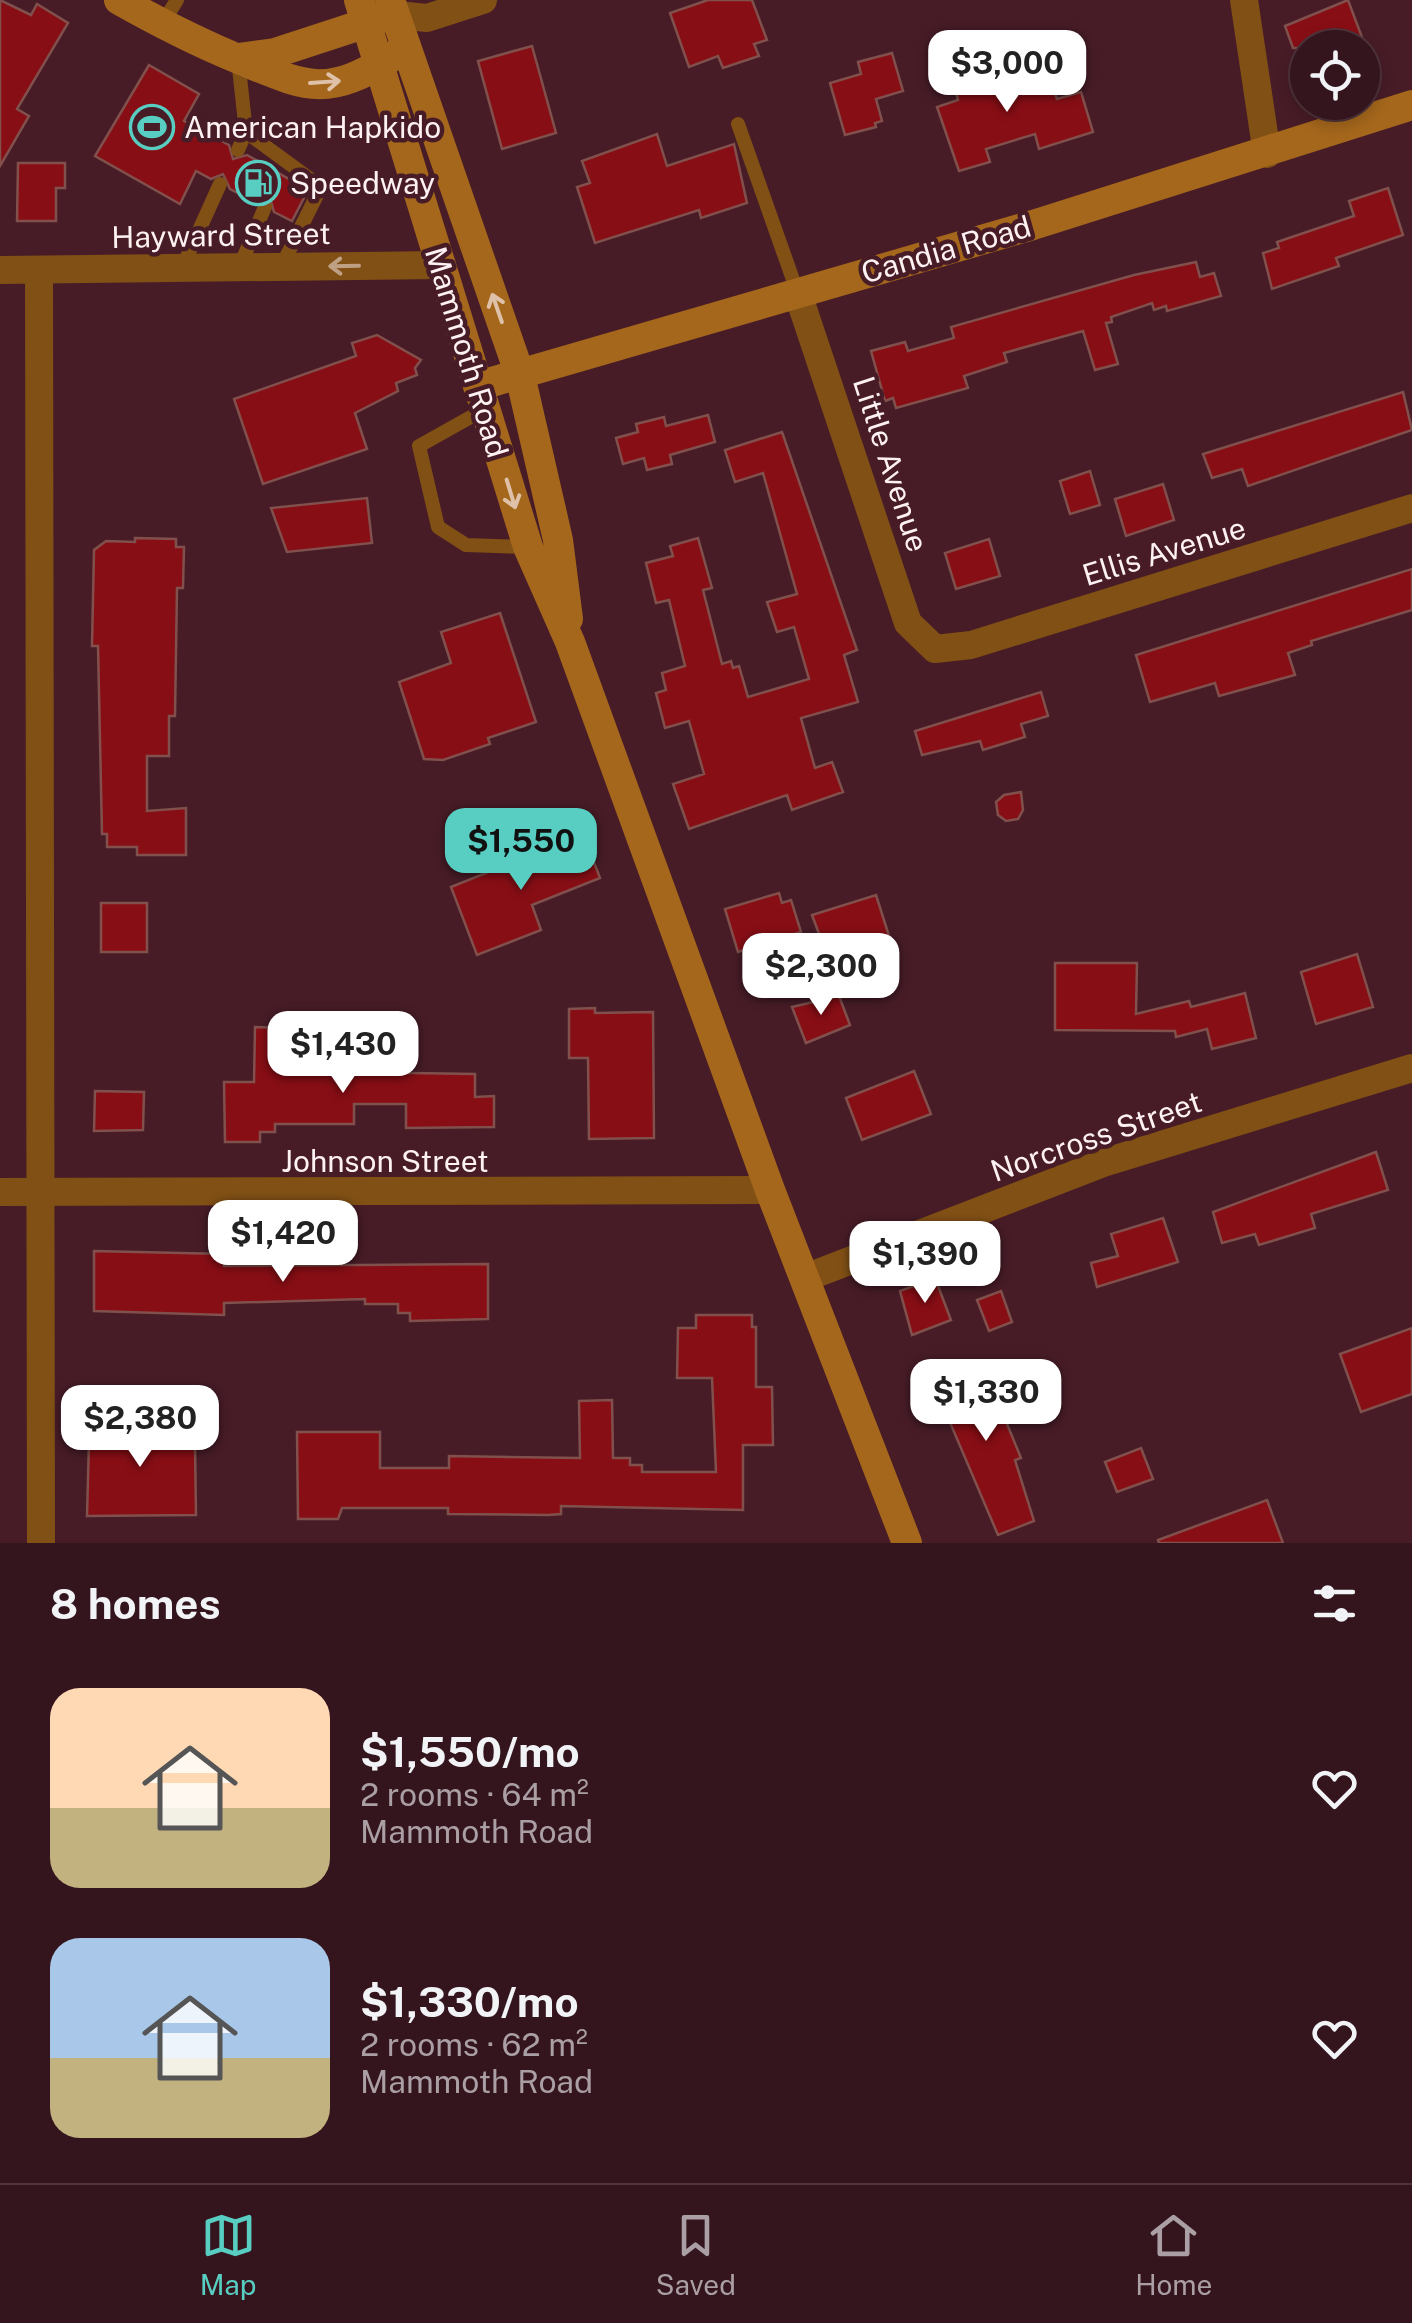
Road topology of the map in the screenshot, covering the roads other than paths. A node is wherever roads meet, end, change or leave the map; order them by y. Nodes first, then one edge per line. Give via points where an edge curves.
1 (119, 0) edge
2 (483, 0) edge
3 (1244, 0) edge
4 (393, 8) edge
5 (169, 12) edge
6 (361, 12) edge
7 (428, 18) junction
8 (408, 46) junction
9 (238, 58) junction
10 (376, 67) junction
11 (1412, 105) edge
12 (738, 124) dead end
13 (246, 132) junction
14 (238, 150) dead end
15 (1267, 154) junction
16 (220, 184) dead end
17 (266, 208) dead end
18 (442, 265) junction
19 (281, 267) junction
20 (182, 268) junction
21 (238, 268) junction
22 (0, 270) edge
23 (39, 270) junction
24 (797, 291) junction
25 (520, 375) junction
26 (481, 398) junction
27 (1412, 508) edge
28 (528, 547) junction
29 (570, 642) junction
30 (934, 649) joint
31 (1412, 1068) edge
32 (770, 1190) junction
33 (40, 1191) junction
34 (0, 1192) edge
35 (805, 1278) junction
36 (41, 1543) edge
37 (908, 1543) edge

1 - 5 main road
2 - 7 street
3 - 15 street
4 - 6 main road
4 - 7 street
4 - 8 main road, Mammoth Road
5 - 9 main road
6 - 9 main road via 275,54
6 - 10 main road, Mammoth Road
7 - 8 street
8 - 10 main road
25 -> 8 main road, Mammoth Road
9 -> 10 main road via 299,83 330,84
9 - 13 lane
10 - 18 main road, Mammoth Road
11 - 15 main road, Candia Road
12 - 24 lane
13 - 14 lane
13 - 19 lane via 321,187
15 - 24 main road, Candia Road
16 - 20 lane
17 - 21 lane
18 -> 19 street, Hayward Street
18 - 26 main road, Mammoth Road
19 - 21 street, Hayward Street
20 - 21 street, Hayward Street
20 - 23 street, Hayward Street
22 - 23 street, Hayward Street
23 - 33 street
24 - 25 main road, Candia Road
24 - 30 street, Little Avenue via 908,623
25 - 26 main road, Candia Road
25 - 29 main road, Mammoth Road via 558,540
26 -> 28 main road, Mammoth Road
26 - 28 lane via 419,446 438,527 466,545
27 - 30 street, Ellis Avenue via 972,644
28 - 29 main road, Mammoth Road
29 - 32 main road, Mammoth Road
31 - 35 street, Norcross Street via 1106,1162
32 - 33 street, Johnson Street
32 - 35 main road, Mammoth Road
33 - 34 street, Johnson Street
33 - 36 street
35 - 37 main road, Mammoth Road

